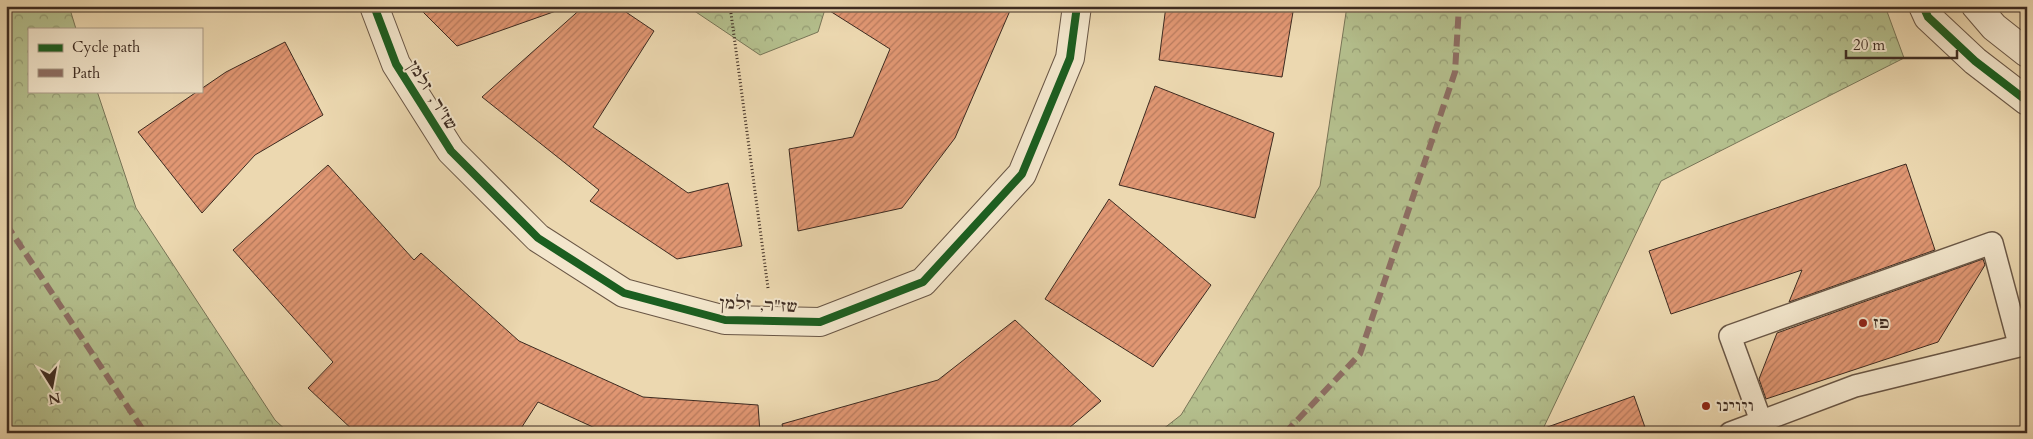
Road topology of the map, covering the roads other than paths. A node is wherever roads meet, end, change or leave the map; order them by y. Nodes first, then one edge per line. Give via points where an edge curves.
1 (374, 6) edge
2 (1077, 6) edge
3 (1923, 6) edge
4 (1976, 6) edge
5 (2027, 53) edge
6 (2027, 101) edge
7 (2024, 344) edge
8 (1761, 421) junction
9 (1730, 433) edge

1 - 2 street, שז"ר, זלמן via 396,64 451,151 538,238 624,293 725,320 820,322 923,282 1022,174 1070,58
3 - 6 street via 1928,17 1975,60
4 - 5 street via 1994,27
7 - 8 lane via 1855,386
7 - 8 lane via 1992,243 1730,336
8 - 9 lane

